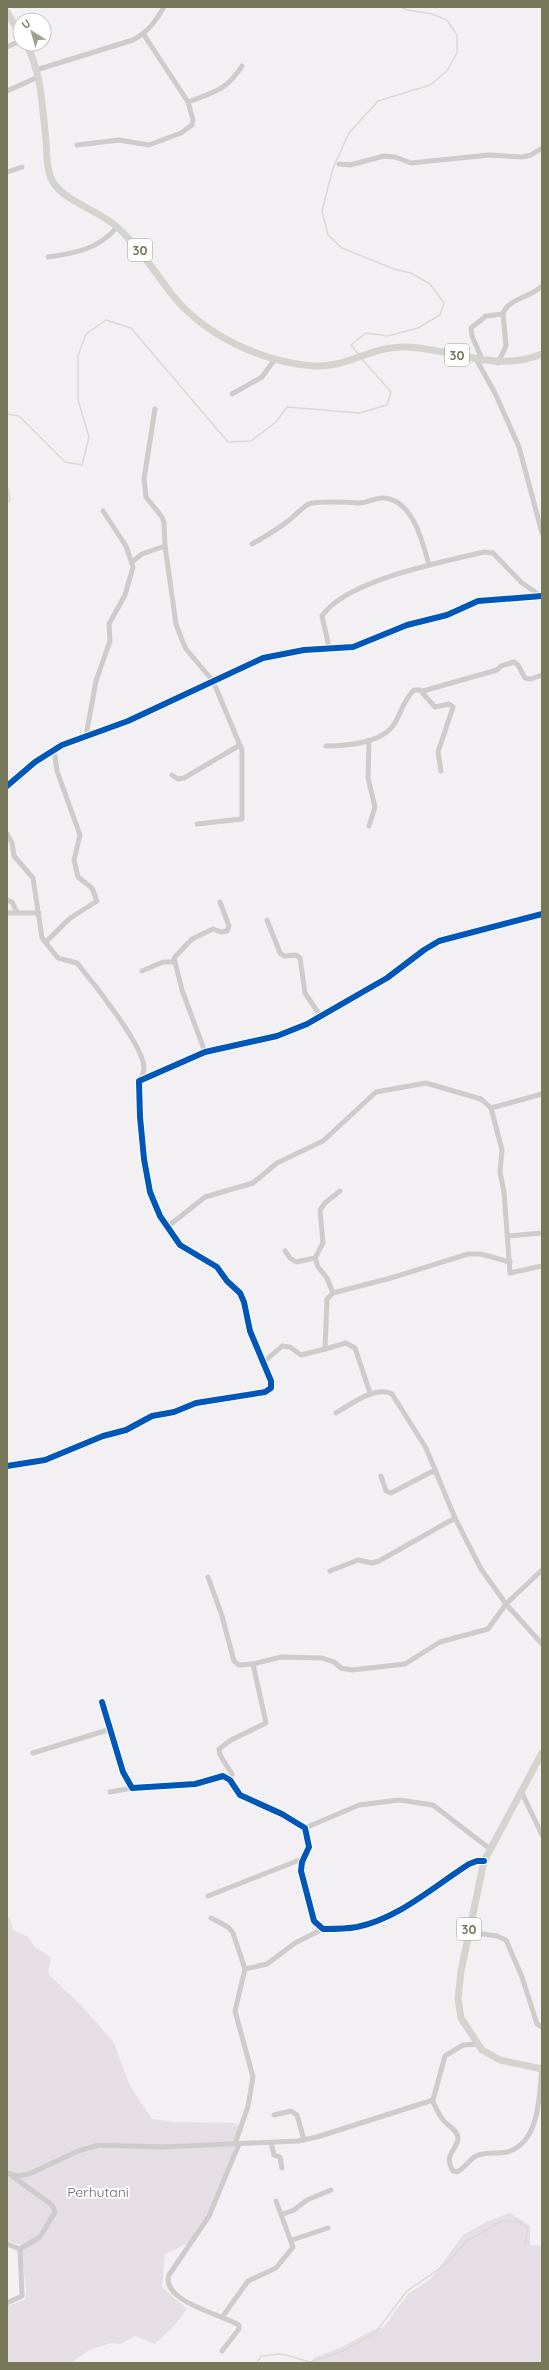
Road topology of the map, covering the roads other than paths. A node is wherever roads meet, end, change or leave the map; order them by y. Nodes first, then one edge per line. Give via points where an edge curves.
1 (164, 7) edge
2 (144, 35) junction
3 (29, 52) edge
4 (242, 66) dead end
5 (37, 73) junction
6 (7, 91) edge
7 (188, 102) junction
8 (77, 145) dead end
9 (542, 148) edge
10 (339, 164) dead end
11 (22, 167) dead end
12 (7, 172) edge
13 (118, 227) junction
14 (48, 257) dead end
15 (542, 286) edge
16 (503, 314) junction
17 (542, 354) edge
18 (275, 359) junction
19 (480, 360) junction
20 (498, 363) junction
21 (232, 394) dead end
22 (155, 409) dead end
23 (104, 511) dead end
24 (542, 533) edge
25 (252, 544) dead end
26 (165, 546) junction
27 (133, 561) junction
28 (429, 565) junction
29 (541, 596) edge
30 (329, 648) junction
31 (542, 675) edge
32 (213, 681) junction
33 (423, 691) junction
34 (86, 736) junction
35 (369, 740) junction
36 (240, 745) junction
37 (326, 746) dead end
38 (54, 749) junction
39 (441, 771) dead end
40 (172, 775) dead end
41 (7, 785) edge
42 (198, 824) dead end
43 (369, 826) dead end
44 (7, 834) edge
45 (7, 900) edge
46 (220, 902) dead end
47 (17, 912) junction
48 (7, 913) edge
49 (39, 913) junction
50 (542, 914) edge
51 (267, 920) dead end
52 (46, 942) junction
53 (174, 962) junction
54 (142, 971) dead end
55 (321, 1017) junction
56 (205, 1052) junction
57 (139, 1081) junction
58 (542, 1094) edge
59 (491, 1108) junction
60 (340, 1191) dead end
61 (166, 1228) junction
62 (542, 1232) edge
63 (508, 1236) junction
64 (285, 1251) dead end
65 (315, 1258) junction
66 (510, 1262) junction
67 (542, 1266) edge
68 (333, 1293) junction
69 (325, 1349) junction
70 (264, 1362) junction
71 (370, 1394) junction
72 (336, 1413) dead end
73 (7, 1466) edge
74 (436, 1472) junction
75 (381, 1476) dead end
76 (455, 1518) junction
77 (542, 1570) edge
78 (330, 1571) dead end
79 (208, 1577) dead end
80 (506, 1604) junction
81 (542, 1644) edge
82 (253, 1664) junction
83 (102, 1702) dead end
84 (111, 1729) junction
85 (33, 1753) dead end
86 (542, 1753) edge
87 (230, 1780) junction
88 (132, 1788) junction
89 (520, 1791) junction
90 (110, 1792) dead end
91 (305, 1828) junction
92 (542, 1835) edge
93 (490, 1849) junction
94 (302, 1859) junction
95 (484, 1861) junction
96 (208, 1896) dead end
97 (211, 1918) dead end
98 (323, 1929) junction
99 (469, 1932) junction
100 (245, 1969) junction
101 (542, 2027) edge
102 (477, 2044) junction
103 (542, 2069) edge
104 (432, 2100) junction
105 (274, 2115) dead end
106 (304, 2140) junction
107 (271, 2143) junction
108 (237, 2144) junction
109 (282, 2168) dead end
110 (9, 2174) edge
111 (332, 2190) dead end
112 (276, 2201) dead end
113 (281, 2215) junction
114 (328, 2228) dead end
115 (292, 2240) junction
116 (7, 2244) edge
117 (20, 2249) junction
118 (7, 2303) edge
119 (223, 2316) junction
120 (222, 2351) dead end

1 - 2 street
2 - 5 street
2 - 7 street
3 - 5 highway, 30
4 - 7 street via 226,87
5 - 6 street
5 - 13 highway, 30 via 48,167 54,183
7 - 8 street via 192,125 157,144 119,140
9 - 10 street via 522,157 489,155 411,163 384,156 350,165
11 - 12 street
13 - 14 street via 102,243 84,250
13 - 18 highway, 30 via 137,246 183,307 230,341
15 - 16 street via 534,294 509,305
16 - 19 street via 486,316 472,328
16 - 20 street via 506,346
17 - 20 highway, 30 via 523,361
18 - 19 highway, 30 via 325,367 389,347 407,347
18 - 21 street via 262,377
19 - 20 highway, 30
19 - 24 street via 519,447
22 - 26 street via 144,479 146,497 164,519
23 - 27 street
25 - 28 street via 286,523 310,503 362,503 387,498 396,502 413,521 421,534
26 - 27 street via 142,554
26 - 32 street via 176,624 186,649
27 - 34 street via 132,574 125,595 108,624 110,641 96,681
28 - 29 street via 484,552 493,553 522,583
28 - 30 street via 393,576 338,600 322,616
29 - 30 street via 478,601 447,615 408,625 360,645
30 - 32 street via 268,656
31 - 33 street via 531,679 525,678 514,662 497,670
32 - 34 street via 128,721
32 - 36 street
33 - 35 street via 417,689 412,692 392,727
33 - 39 street via 435,707 450,704 453,707 438,752
34 - 38 street
35 - 37 street via 357,744
35 - 43 street via 368,778 375,807
36 - 40 street via 184,778 178,779
36 - 42 street via 242,819
38 - 41 street
38 - 52 street via 57,772 80,835 74,860 78,877 92,888 97,901 69,919
44 - 49 street via 12,843 14,856 33,878
45 - 47 street via 12,902
46 - 53 street via 228,931 213,929 192,939 174,956
47 - 48 street
47 - 49 street
49 - 52 street via 41,935
50 - 55 street via 439,941 387,978
51 - 55 street via 280,953 300,958 305,992
52 - 57 street via 58,958 77,963 122,1024 143,1063 144,1071
53 - 54 street via 163,962
53 - 56 street
55 - 56 street via 277,1036
56 - 57 street
57 - 61 street via 140,1117 148,1182 154,1203
58 - 59 street
59 - 61 street via 481,1098 426,1083 376,1092 323,1141 277,1163 253,1183 205,1197
59 - 63 street via 501,1145 500,1172
60 - 65 street via 320,1210 323,1243
61 - 70 street via 185,1249 217,1267 240,1293 250,1331
62 - 63 street
63 - 66 street
64 - 65 street via 296,1262
65 - 68 street
66 - 67 street via 511,1274
66 - 68 street via 480,1254 468,1254
68 - 69 street via 328,1300
69 - 70 street via 301,1355 290,1347 282,1346
69 - 71 street via 346,1343 355,1348
70 - 73 street via 272,1385 265,1392 204,1401 174,1412 156,1414 126,1430 103,1436 45,1460
71 - 72 street
71 - 74 street via 392,1394 422,1442
74 - 75 street via 431,1472 391,1493 386,1491
74 - 76 street
76 - 78 street via 379,1561 372,1563 358,1560
76 - 80 street via 482,1569
77 - 80 street
79 - 82 street via 234,1661 239,1664
80 - 81 street
80 - 82 street via 485,1630 440,1642 411,1661 398,1666 346,1670 322,1658 282,1657
82 - 87 street via 266,1723 231,1740 219,1749 232,1774
83 - 84 street
84 - 85 street
84 - 88 street via 123,1772
86 - 89 highway, 30
87 - 88 street via 226,1776 219,1776 195,1784
87 - 91 street via 240,1795 282,1814
88 - 90 street
89 - 92 street
89 - 93 highway, 30
91 - 93 street via 359,1805 399,1800 433,1805
91 - 94 street via 309,1847
93 - 95 highway, 30
94 - 96 street
94 - 98 street via 302,1871 314,1921
95 - 98 street via 468,1864 402,1909 376,1920 357,1927
95 - 99 highway, 30
97 - 100 street via 228,1927 233,1933
98 - 100 street via 295,1942 268,1964
99 - 101 street via 497,1936 506,1940 522,1977 537,2024
99 - 102 highway, 30 via 458,1999 461,2018
100 - 108 street via 235,2011 253,2077
102 - 103 highway, 30 via 487,2054 500,2060
102 - 104 street via 463,2045 445,2056 436,2097
103 - 104 street via 537,2118 526,2138 509,2151 477,2156 458,2172 453,2171 449,2162 458,2139 457,2134 440,2116
104 - 106 street
105 - 106 street via 291,2111 297,2115
106 - 107 street
107 - 108 street
107 - 109 street via 274,2154 280,2157
108 - 110 street via 128,2147 99,2145 78,2150 29,2174
108 - 119 street via 209,2216 169,2275 167,2282 169,2288 191,2304
110 - 117 street via 52,2205 55,2210 40,2237
111 - 113 street via 307,2200 294,2210
112 - 113 street
113 - 115 street
114 - 115 street
115 - 119 street via 293,2247 278,2266 248,2281
116 - 117 street
117 - 118 street via 23,2291 20,2298
119 - 120 street via 240,2327

